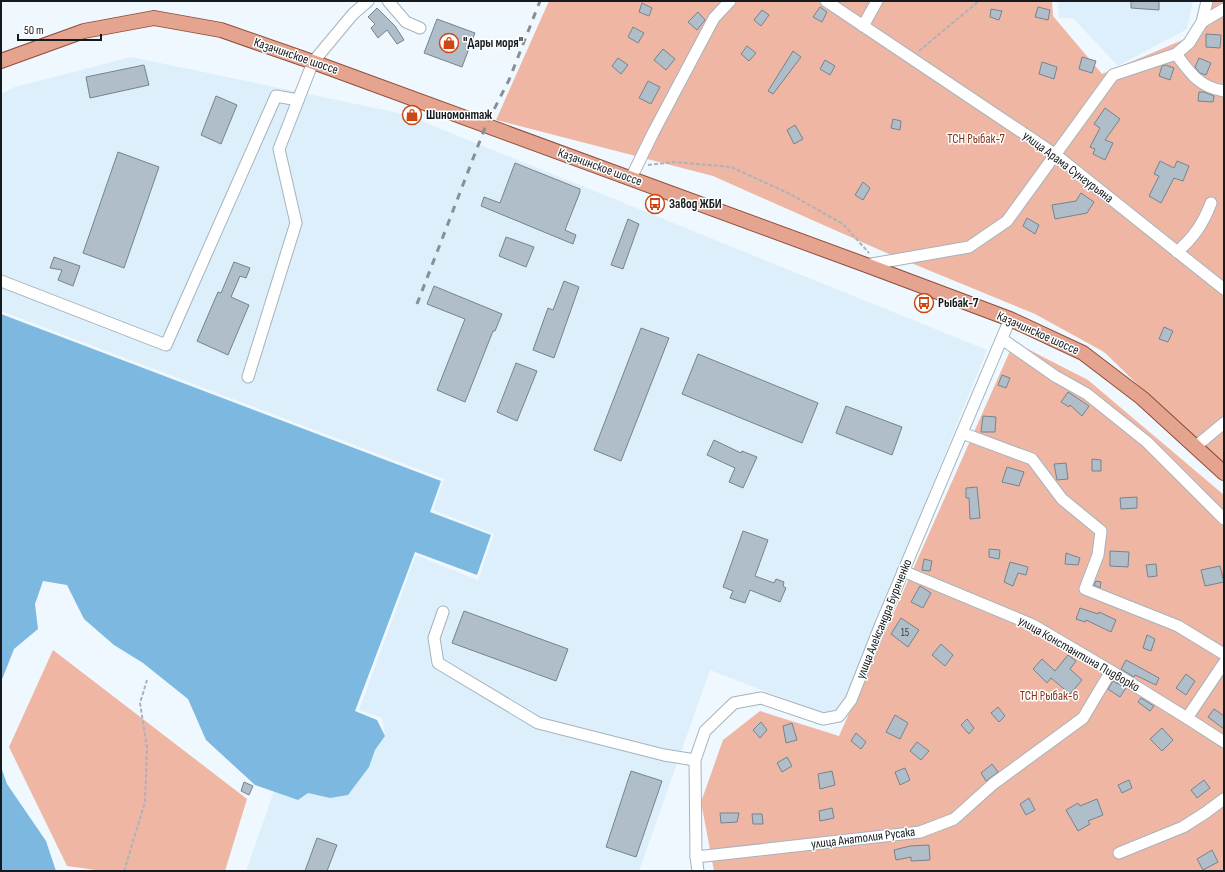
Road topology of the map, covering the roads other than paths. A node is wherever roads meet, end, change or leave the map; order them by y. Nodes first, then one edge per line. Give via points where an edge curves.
1 (368, 1) edge
2 (388, 1) edge
3 (730, 1) edge
4 (826, 1) edge
5 (877, 1) edge
6 (1208, 1) edge
7 (1224, 9) edge
8 (1202, 22) junction
9 (863, 26) junction
10 (420, 28) dead end
11 (1176, 54) junction
12 (1, 62) edge
13 (313, 62) junction
14 (1224, 91) edge
15 (298, 100) junction
16 (1056, 155) junction
17 (631, 178) junction
18 (1210, 203) dead end
19 (1177, 252) junction
20 (871, 264) junction
21 (1, 281) edge
22 (1224, 289) edge
23 (1010, 319) junction
24 (1002, 339) junction
25 (248, 377) dead end
26 (1224, 423) edge
27 (962, 433) junction
28 (1195, 447) junction
29 (1224, 473) edge
30 (1224, 519) edge
31 (903, 571) junction
32 (443, 612) dead end
33 (1224, 654) edge
34 (1224, 662) edge
35 (1111, 671) junction
36 (1187, 718) junction
37 (1224, 742) edge
38 (695, 760) junction
39 (1224, 799) edge
40 (1119, 853) dead end
41 (696, 857) junction
42 (698, 871) edge

1 - 13 street via 353,14
2 - 10 street via 406,22
3 - 17 street via 714,18 652,133
4 - 9 street, улица Арама Сунгурьяна
5 - 9 street
6 - 8 street
7 - 8 street
8 - 11 street via 1189,43
9 - 16 street, улица Арама Сунгурьяна
11 - 14 street via 1191,75 1205,86
11 - 16 street via 1113,75
12 - 13 main road, Казачинское шоссе via 84,31 154,18 221,30
13 - 15 street
13 - 17 main road, Казачинское шоссе
15 - 21 street via 276,96 166,345
15 - 25 street via 279,149 296,223
16 - 19 street, улица Арама Сунгурьяна
16 - 20 street via 1007,221 969,247
17 - 20 main road, Казачинское шоссе
18 - 19 street via 1204,220 1190,240
19 - 22 street, улица Арама Сунгурьяна
20 - 23 main road, Казачинское шоссе
23 - 24 street, улица Александра Буряченко
23 - 28 main road, Казачинское шоссе via 1083,353 1142,398
24 - 27 street, улица Александра Буряченко
24 - 30 street via 1055,376 1087,394 1147,442
26 - 28 street
27 - 31 street, улица Александра Буряченко
27 - 33 street via 1032,460 1062,499 1101,531 1098,555 1084,589 1178,626
28 - 29 main road, Казачинское шоссе
31 - 35 street, улица Константина Пидворко via 1034,625
31 - 38 street, улица Александра Буряченко via 851,700 839,716 823,719 761,698 734,703 705,731
32 - 38 street via 434,638 438,663 538,723 664,755
34 - 36 street
35 - 36 street, улица Константина Пидворко
35 - 41 street, улица Анатолия Русака via 1084,718 993,784 954,818 920,832
36 - 37 street, улица Константина Пидворко
38 - 41 street, улица Александра Буряченко
39 - 40 street via 1183,827
41 - 42 street, улица Александра Буряченко

